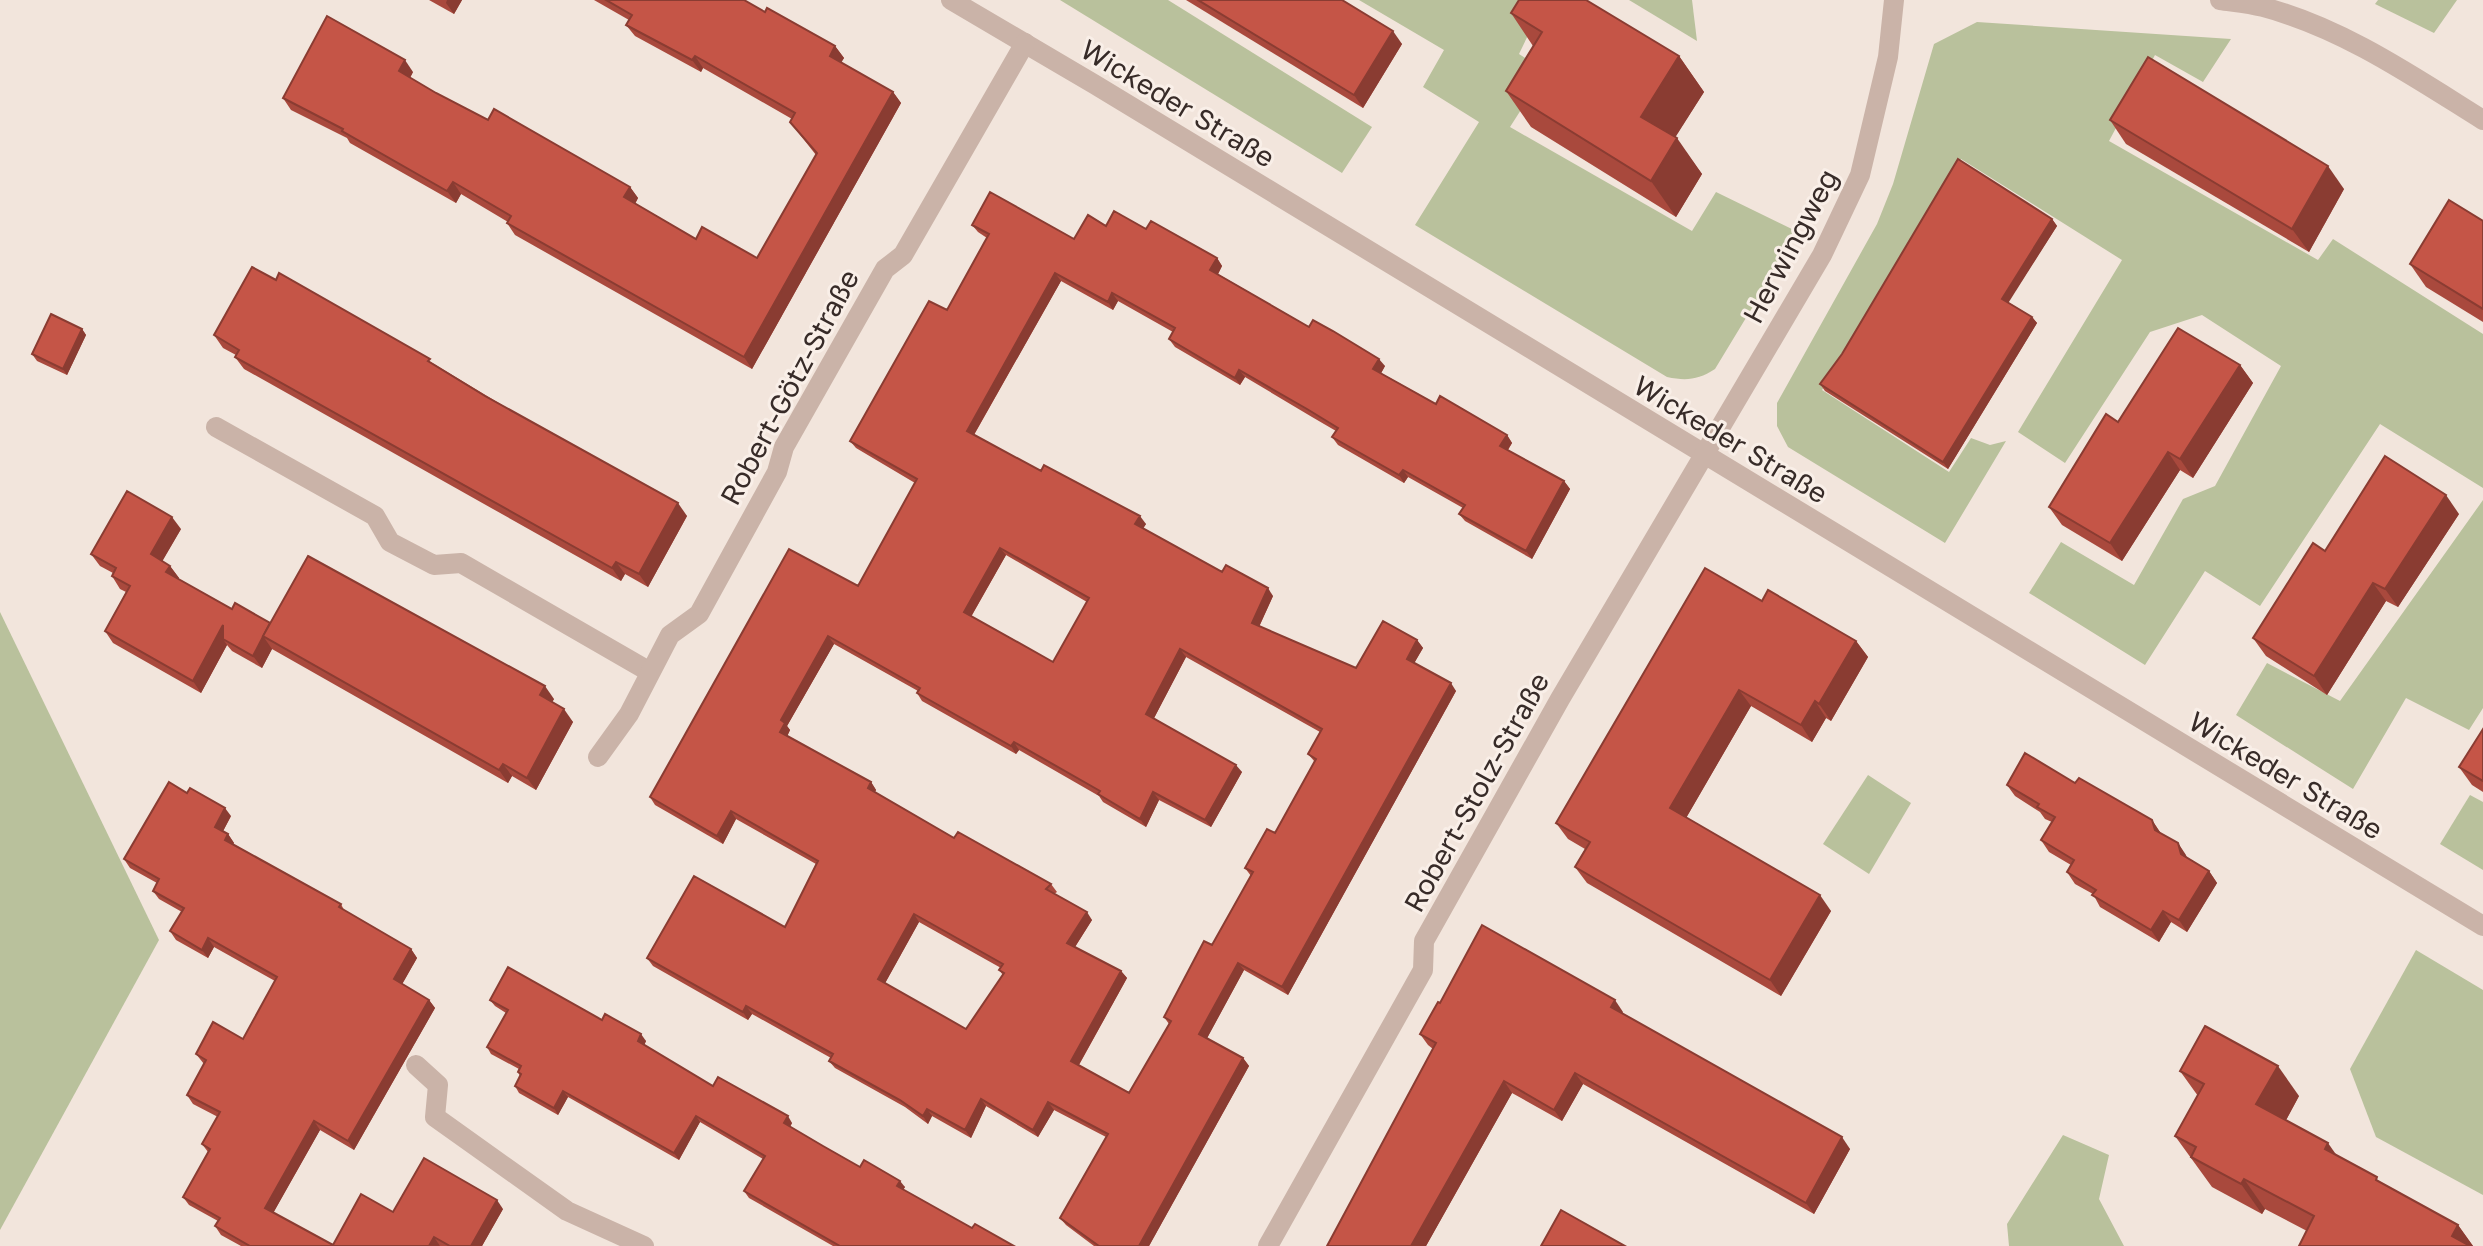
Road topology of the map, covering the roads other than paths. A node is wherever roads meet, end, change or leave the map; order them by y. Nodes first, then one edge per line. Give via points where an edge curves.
1 (951, 0) edge
2 (1894, 0) edge
3 (2220, 0) edge
4 (1025, 43) junction
5 (2483, 120) edge
6 (216, 427) dead end
7 (1704, 456) junction
8 (650, 672) junction
9 (598, 757) dead end
10 (2483, 926) edge
11 (416, 1065) dead end
12 (644, 1246) edge
13 (1268, 1246) edge

1 - 4 street, Wickeder Straße
2 - 7 street, Herwingweg via 1888,57 1860,175 1822,255
3 - 5 street via 2263,7 2377,54
4 - 7 street, Wickeder Straße
4 - 8 street, Robert-Götz-Straße via 903,255 885,269 838,348 699,614 670,635
6 - 8 street via 375,516 390,542 434,565 461,563
7 - 10 street, Wickeder Straße
7 - 13 street, Robert-Stolz-Straße via 1424,941 1423,970
8 - 9 street, Robert-Götz-Straße via 629,714
11 - 12 street via 438,1085 435,1117 567,1211

